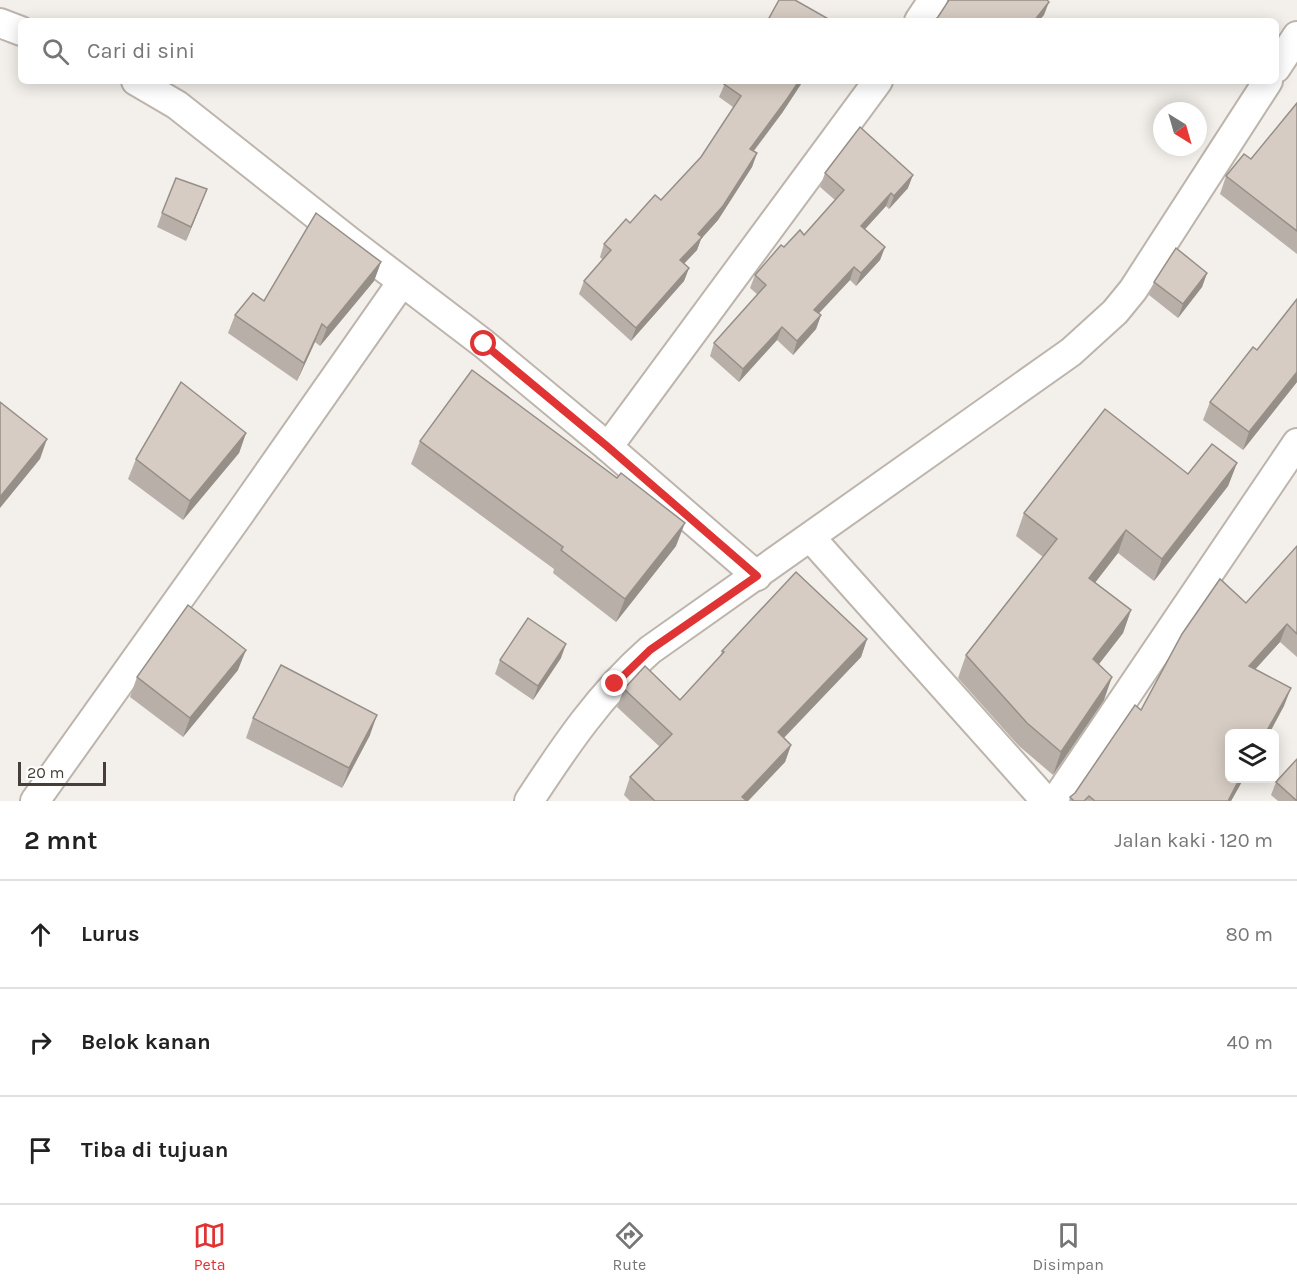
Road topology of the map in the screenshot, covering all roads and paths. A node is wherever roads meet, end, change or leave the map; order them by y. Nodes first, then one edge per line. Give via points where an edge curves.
1 (933, 0) edge
2 (921, 18) edge
3 (1297, 36) edge
4 (1279, 63) edge
5 (141, 84) edge
6 (876, 84) edge
7 (1266, 84) edge
8 (402, 282) junction
9 (1297, 443) edge
10 (608, 447) junction
11 (811, 538) junction
12 (757, 576) junction
13 (35, 801) edge
14 (529, 801) edge
15 (1046, 801) edge
16 (1055, 801) edge

1 - 2 street
3 - 4 street
5 - 8 street via 177,105
6 - 10 street
7 - 11 street via 1115,312 1071,352
8 - 10 street
8 - 13 street
9 - 16 street
10 - 12 street
11 - 12 street
11 - 15 street
12 - 14 street via 631,667 579,726

